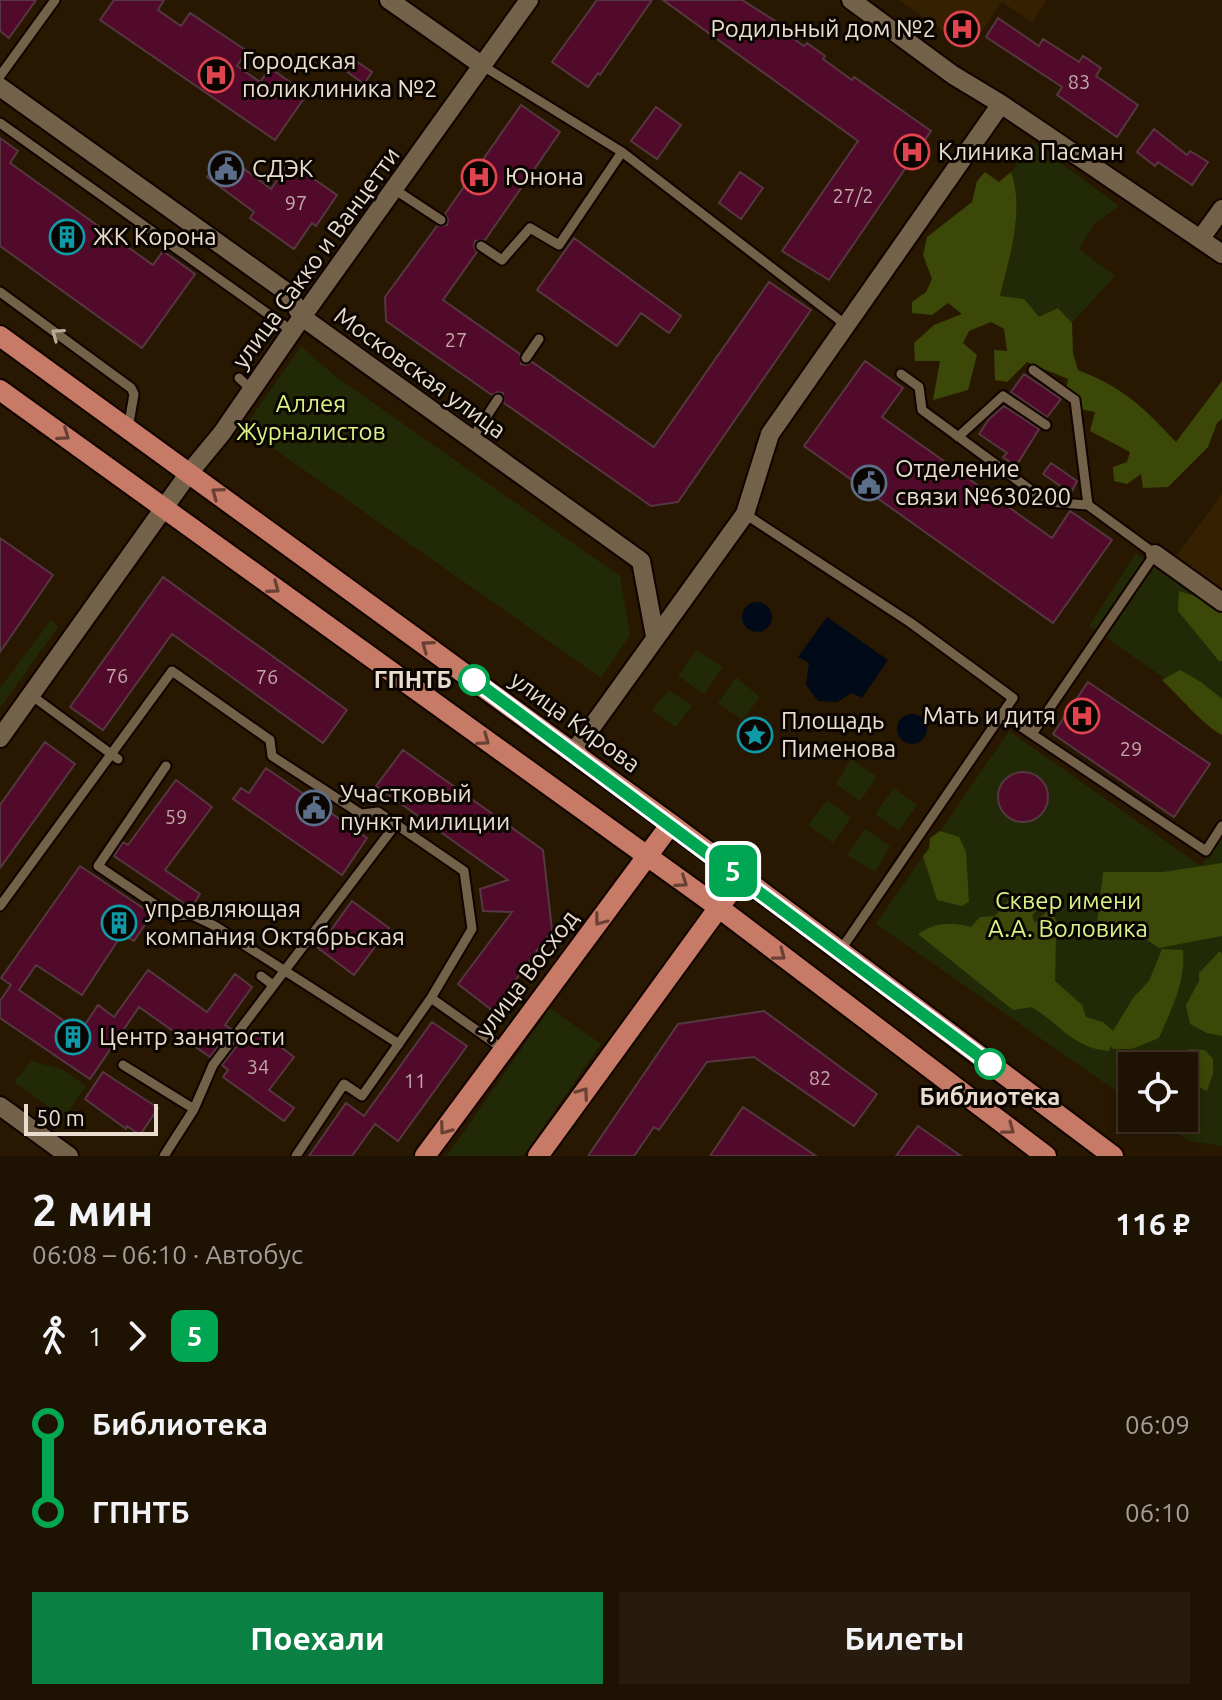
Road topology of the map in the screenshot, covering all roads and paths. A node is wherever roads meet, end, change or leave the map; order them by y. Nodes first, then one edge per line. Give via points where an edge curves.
1 (55, 0) edge
2 (389, 0) edge
3 (529, 0) edge
4 (851, 0) edge
5 (483, 66) junction
6 (0, 76) edge
7 (0, 87) edge
8 (1001, 104) junction
9 (0, 123) edge
10 (622, 152) junction
11 (394, 189) junction
12 (1222, 209) edge
13 (441, 220) dead end
14 (1201, 238) junction
15 (481, 246) dead end
16 (1222, 254) edge
17 (0, 292) edge
18 (297, 324) junction
19 (846, 325) junction
20 (0, 336) edge
21 (539, 339) dead end
22 (526, 358) dead end
23 (1033, 370) dead end
24 (901, 374) dead end
25 (0, 390) edge
26 (498, 399) dead end
27 (1046, 425) dead end
28 (128, 429) junction
29 (958, 437) junction
30 (471, 440) junction
31 (189, 473) junction
32 (1088, 505) junction
33 (164, 509) junction
34 (745, 514) junction
35 (1155, 554) junction
36 (1222, 602) edge
37 (655, 636) junction
38 (31, 695) junction
39 (1002, 714) junction
40 (1032, 734) junction
41 (0, 738) edge
42 (573, 753) junction
43 (115, 756) junction
44 (166, 766) dead end
45 (396, 824) junction
46 (671, 824) junction
47 (1222, 826) edge
48 (647, 858) junction
49 (741, 877) junction
50 (0, 906) edge
51 (718, 907) junction
52 (840, 951) junction
53 (283, 971) junction
54 (261, 976) dead end
55 (273, 985) junction
56 (431, 998) junction
57 (399, 1044) junction
58 (503, 1049) junction
59 (123, 1065) dead end
60 (0, 1106) edge
61 (194, 1109) junction
62 (69, 1156) edge
63 (164, 1156) edge
64 (296, 1156) edge
65 (425, 1156) edge
66 (538, 1156) edge
67 (1046, 1156) edge
68 (1113, 1156) edge

1 - 6 lane
2 - 5 street
3 - 5 street, улица Сакко и Ванцетти
4 - 8 street
5 - 10 lane
5 - 11 street, улица Сакко и Ванцетти
7 - 18 street, Московская улица via 288,293
8 - 14 street
8 - 19 street
9 - 18 lane
10 - 15 lane via 559,245 530,228 502,260
10 - 19 lane
11 - 13 lane
11 - 18 street, улица Сакко и Ванцетти
12 - 14 street
14 - 16 street
28 -> 17 lane via 131,388
18 - 30 street, Московская улица
18 - 31 street, улица Сакко и Ванцетти via 245,384 222,433
19 - 34 street via 770,434
20 - 28 main road, улица Кирова
21 - 22 lane
23 - 32 lane via 1075,400
24 - 29 lane via 919,387 922,410
25 -> 33 main road
26 - 30 lane
27 - 29 lane via 1003,396
28 - 31 main road, улица Кирова
29 - 32 lane via 1047,502
30 - 37 street, Московская улица via 641,561
31 - 33 street, улица Сакко и Ванцетти
42 -> 31 main road, улица Кирова
32 - 35 lane
33 - 38 street, улица Сакко и Ванцетти
33 -> 48 main road
34 - 37 street
34 - 39 lane via 911,623 1013,698
35 - 36 street
35 - 40 lane
37 - 42 street
38 - 41 street, улица Сакко и Ванцетти
38 - 43 lane
39 - 40 lane
39 - 52 lane
40 - 47 lane via 1206,851
42 - 46 main road, улица Кирова
43 - 45 lane via 172,671 270,740 272,756 361,814 378,812
43 - 50 lane
44 - 53 lane via 98,866 140,898 172,916 192,915 215,926
45 - 53 lane
45 - 56 lane via 464,871 472,929
46 - 48 main road, улица Восход
46 - 49 main road, улица Кирова
48 -> 51 main road
48 -> 58 main road, улица Восход
49 - 51 main road
49 - 52 main road, улица Кирова
66 -> 51 main road
51 -> 67 main road
52 - 68 main road, улица Кирова
53 - 55 lane
53 - 57 lane
54 - 55 lane
55 - 61 lane via 213,1065
56 - 57 lane
56 - 58 lane
57 - 64 lane via 362,1096 344,1084
58 -> 65 main road, улица Восход
59 - 61 lane
60 - 62 street
61 - 63 lane

